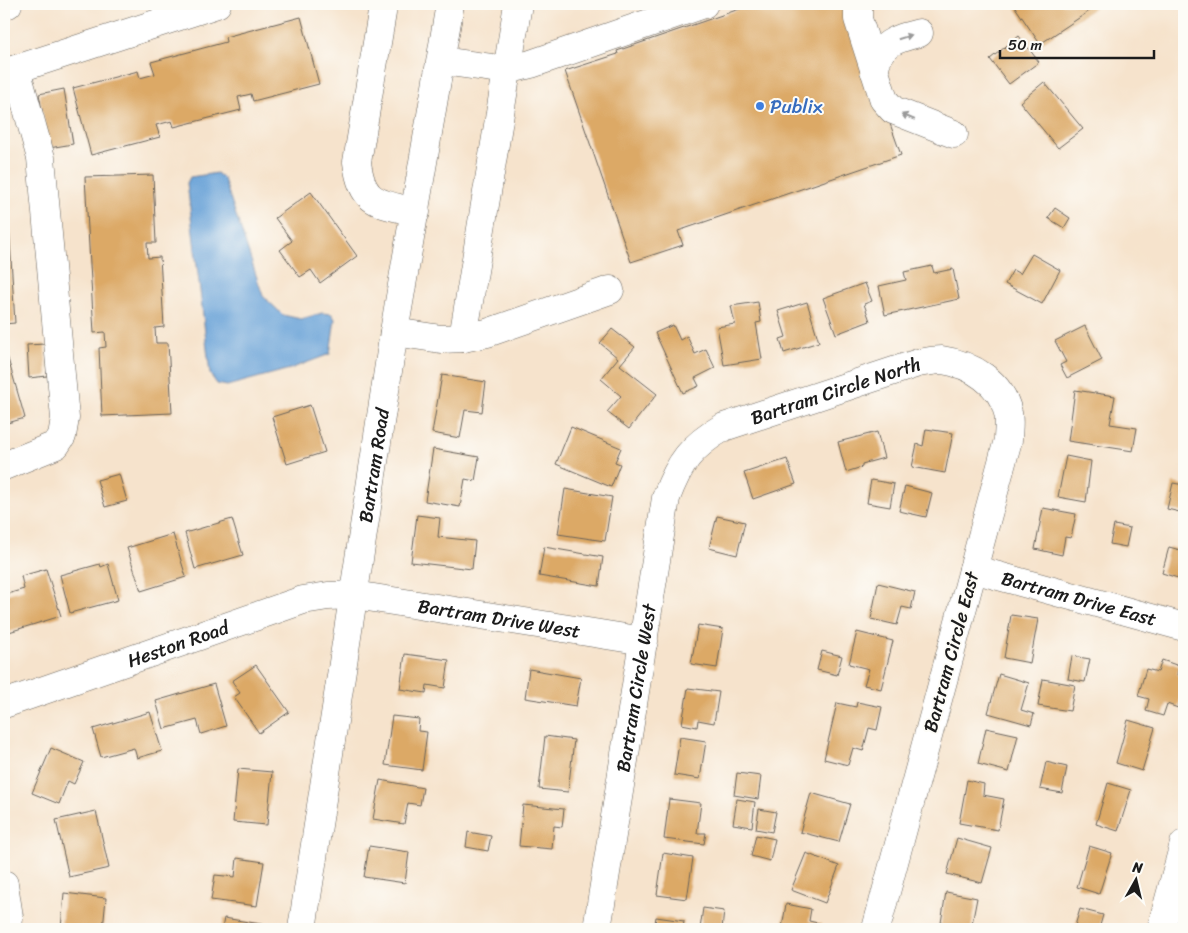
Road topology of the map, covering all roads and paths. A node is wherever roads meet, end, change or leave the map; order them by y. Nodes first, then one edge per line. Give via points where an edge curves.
1 (8, 4) edge
2 (217, 4) edge
3 (381, 4) edge
4 (450, 4) edge
5 (518, 4) edge
6 (704, 4) edge
7 (858, 4) edge
8 (4, 5) edge
9 (919, 33) dead end
10 (442, 61) junction
11 (507, 70) junction
12 (874, 70) junction
13 (10, 71) edge
14 (954, 134) dead end
15 (416, 212) junction
16 (610, 290) dead end
17 (394, 332) junction
18 (463, 338) junction
19 (987, 380) joint
20 (689, 453) joint
21 (4, 466) edge
22 (973, 569) junction
23 (355, 595) junction
24 (1184, 627) edge
25 (644, 641) junction
26 (4, 704) edge
27 (1184, 844) edge
28 (4, 884) edge
29 (8, 929) edge
30 (302, 929) edge
31 (598, 929) edge
32 (876, 929) edge
33 (1161, 929) edge

1 - 8 street
2 - 13 street
3 - 15 street via 357,162 359,180 367,195 381,204
4 - 10 street, Bartram Road
5 - 11 street
6 - 11 street
7 - 12 street via 858,19
12 -> 9 street via 877,56 885,46
10 - 11 street
10 - 15 street, Bartram Road
11 - 18 street
14 -> 12 street via 893,110 884,100
13 - 21 street via 41,158 65,418 62,436 56,445
15 - 17 street, Bartram Road
16 - 18 street via 487,333
17 - 18 street via 442,339
17 - 23 street, Bartram Road
19 - 20 street, Bartram Circle North via 959,364 940,360 918,363 724,427 704,438
19 - 22 street, Bartram Circle East via 1002,395 1009,414 1008,440
20 - 25 street, Bartram Circle West via 676,472 666,498
22 - 24 street, Bartram Drive East
22 - 32 street, Bartram Circle East
23 - 25 street, Bartram Drive West
23 - 26 street, Heston Road via 303,600
23 - 30 street, Bartram Road
25 - 31 street, Bartram Circle West
27 - 33 street
28 - 29 street

